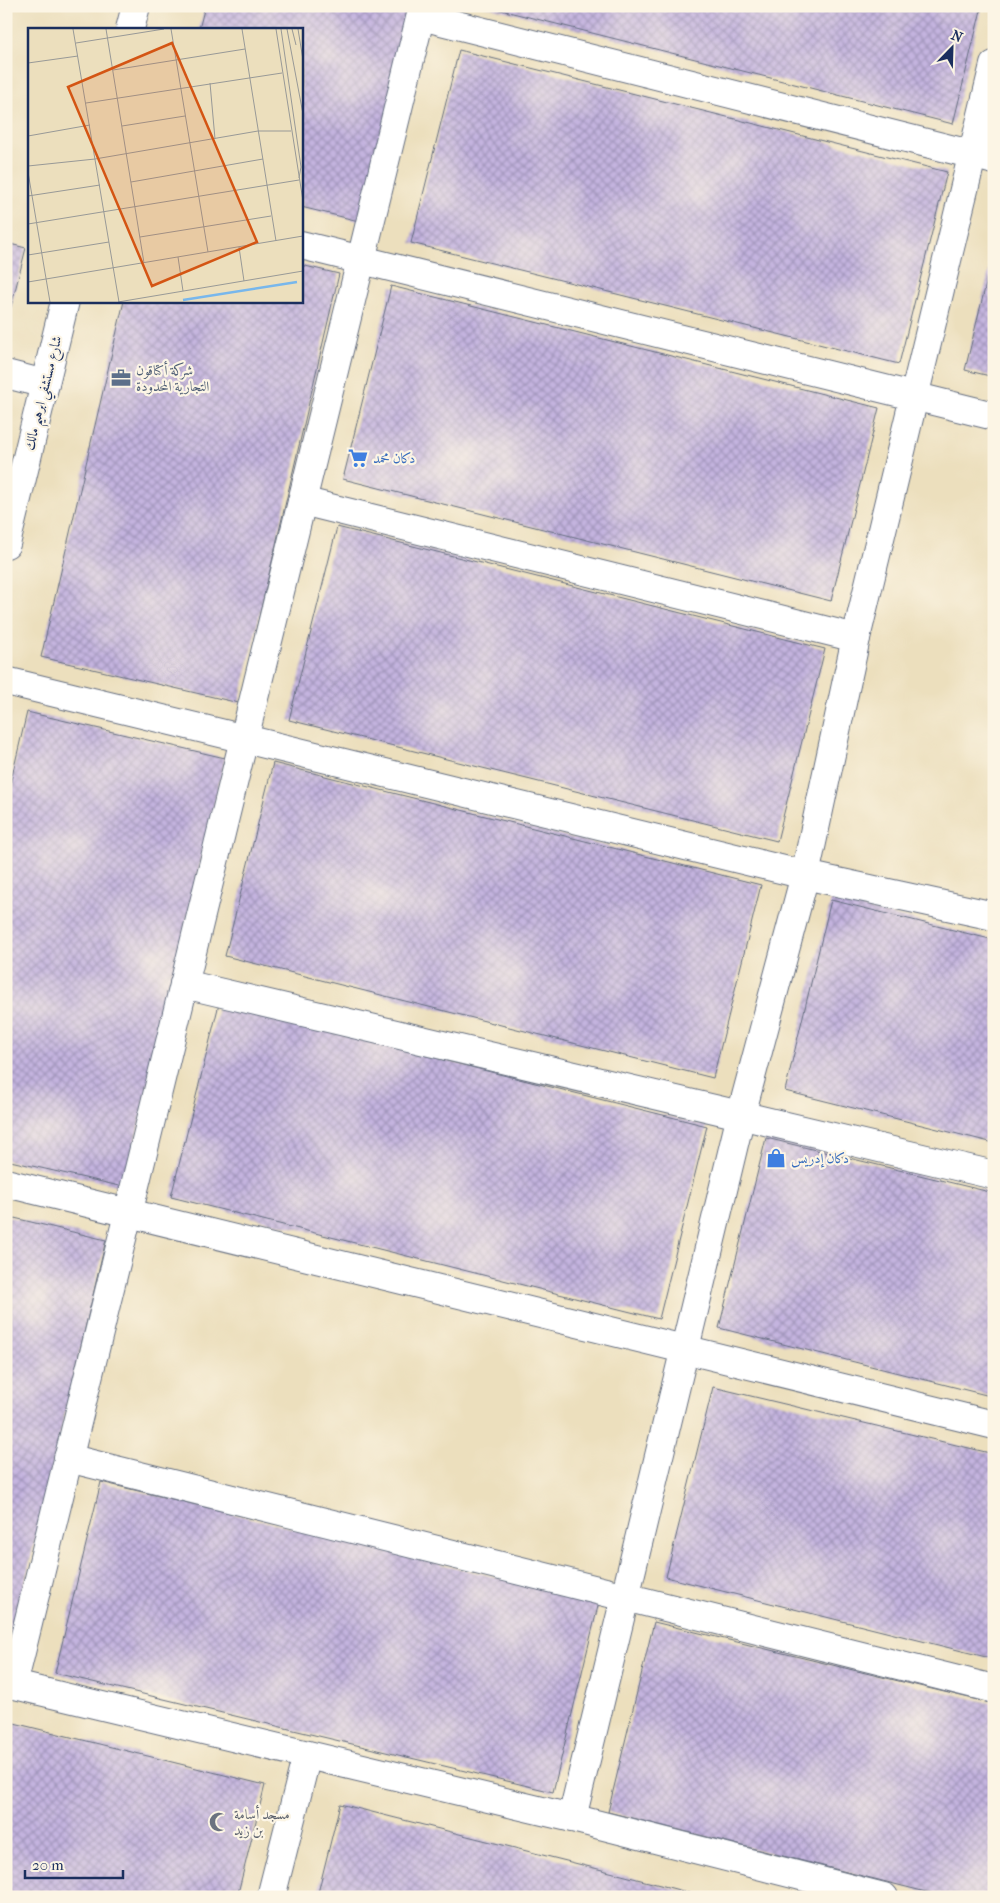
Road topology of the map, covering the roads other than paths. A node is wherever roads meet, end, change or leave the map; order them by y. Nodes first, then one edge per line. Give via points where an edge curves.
1 (136, 6) edge
2 (422, 11) edge
3 (130, 28) edge
4 (994, 65) edge
5 (983, 157) edge
6 (302, 244) edge
7 (361, 260) junction
8 (65, 302) edge
9 (6, 374) edge
10 (45, 384) junction
11 (914, 397) junction
12 (994, 416) edge
13 (302, 501) junction
14 (6, 544) edge
15 (856, 638) junction
16 (6, 681) edge
17 (245, 740) junction
18 (805, 875) junction
19 (994, 916) edge
20 (184, 984) junction
21 (741, 1115) junction
22 (994, 1175) edge
23 (6, 1183) edge
24 (128, 1213) junction
25 (685, 1350) junction
26 (994, 1425) edge
27 (68, 1458) junction
28 (625, 1597) junction
29 (10, 1684) edge
30 (994, 1689) edge
31 (307, 1755) junction
32 (572, 1818) junction
33 (836, 1891) edge
34 (271, 1897) edge
35 (884, 1897) edge

1 - 3 street
2 - 5 street
2 - 7 street
4 - 5 street
5 - 11 street
6 - 7 street
7 - 11 street
7 - 13 street
8 - 10 street, شارع مستشفي ابرهيم مالك
9 - 10 street
10 - 14 street, شارع مستشفي ابرهيم مالك
11 - 12 street
11 - 15 street
13 - 15 street
13 - 17 street
15 - 18 street
16 - 17 street
17 - 18 street
17 - 20 street
18 - 19 street
18 - 21 street
20 - 21 street
20 - 24 street
21 - 22 street
21 - 25 street
23 - 24 street
24 - 25 street
24 - 27 street
25 - 26 street
25 - 28 street
27 - 28 street
27 - 29 street
28 - 30 street
28 - 32 street
29 - 31 street
31 - 32 street
31 - 34 street
32 - 33 street
33 - 35 street

